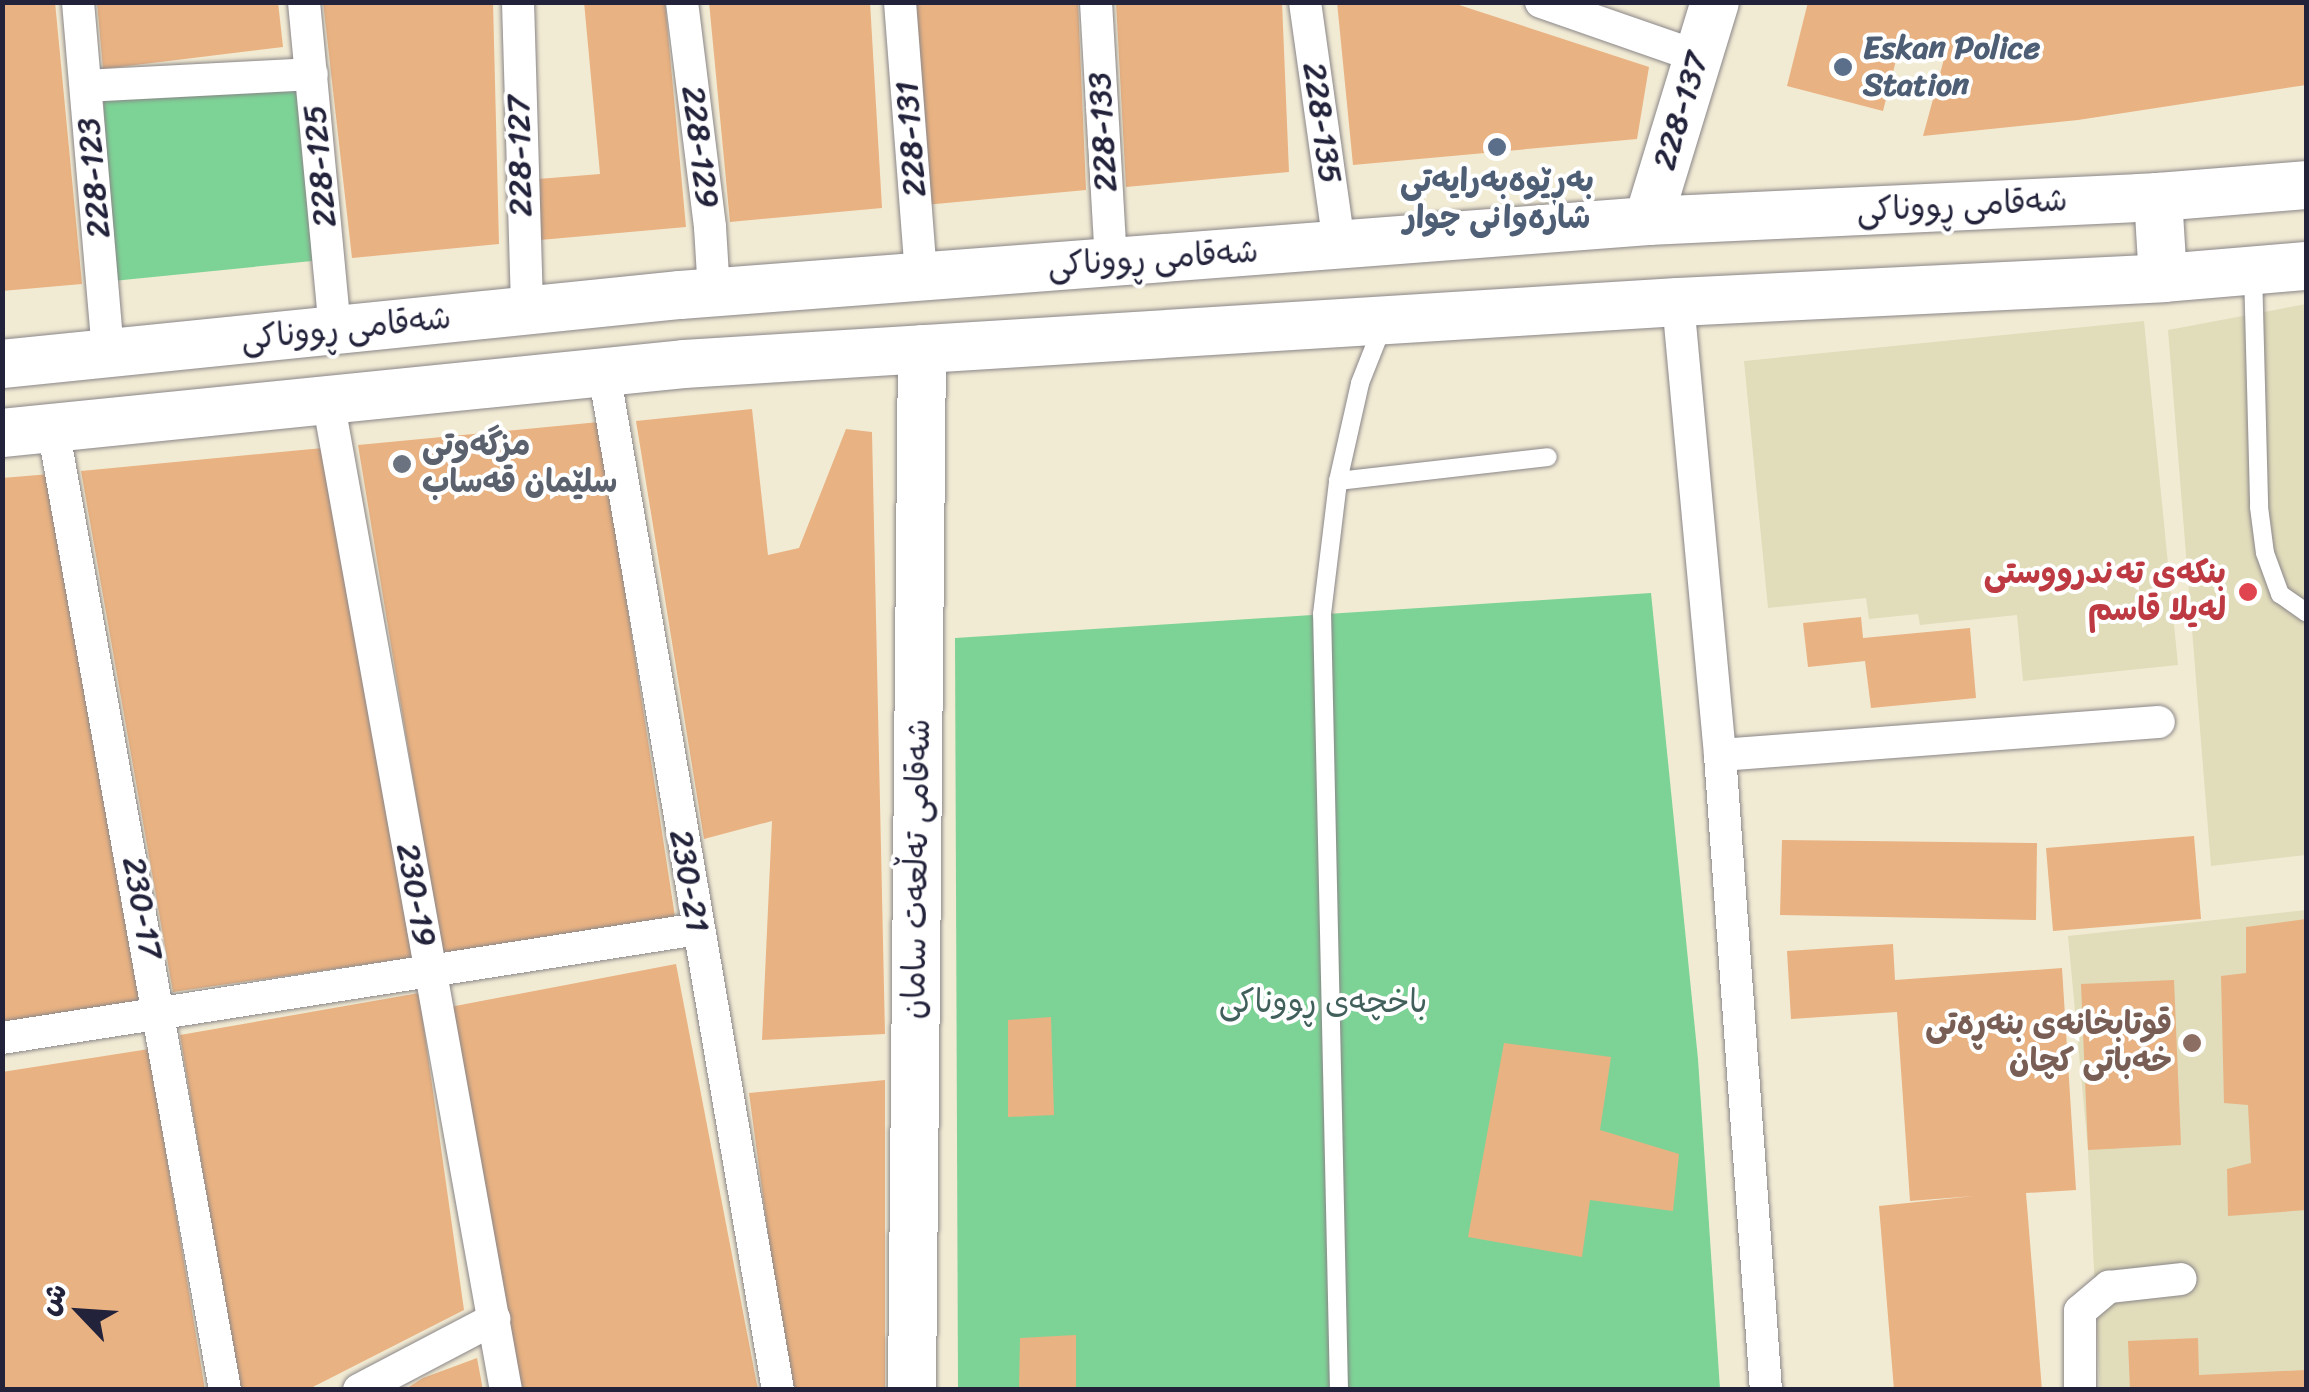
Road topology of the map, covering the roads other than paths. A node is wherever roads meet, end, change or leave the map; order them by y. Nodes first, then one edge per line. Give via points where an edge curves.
1 (78, 2) edge
2 (304, 2) edge
3 (518, 2) edge
4 (682, 2) edge
5 (900, 2) edge
6 (1096, 2) edge
7 (1304, 2) edge
8 (1541, 2) edge
9 (1715, 2) edge
10 (1696, 56) junction
11 (312, 74) junction
12 (86, 86) junction
13 (2306, 185) edge
14 (2158, 197) junction
15 (1648, 221) junction
16 (1339, 244) junction
17 (1111, 262) junction
18 (2306, 266) edge
19 (2253, 270) junction
20 (921, 276) junction
21 (2163, 278) junction
22 (697, 294) junction
23 (1678, 302) junction
24 (526, 310) junction
25 (1385, 320) junction
26 (335, 330) junction
27 (922, 349) junction
28 (108, 353) junction
29 (2, 364) edge
30 (684, 364) junction
31 (604, 372) junction
32 (328, 400) junction
33 (53, 428) junction
34 (2, 433) edge
35 (1548, 457) dead end
36 (1338, 481) junction
37 (2306, 612) edge
38 (2158, 722) dead end
39 (1720, 755) junction
40 (698, 929) junction
41 (430, 971) junction
42 (162, 1013) junction
43 (2, 1038) edge
44 (2181, 1280) dead end
45 (494, 1319) junction
46 (225, 1390) edge
47 (359, 1390) edge
48 (506, 1390) edge
49 (778, 1390) edge
50 (912, 1390) edge
51 (1339, 1390) edge
52 (1766, 1390) edge
53 (2080, 1390) edge

1 - 12 street, 228-123
2 - 11 street, 228-125
3 - 24 street, 228-127
4 - 22 street, 228-129 via 710,227
5 - 20 street, 228-131
6 - 17 street, 228-133
7 - 16 street, 228-135
8 - 10 street
9 - 10 main road, 228-137
10 - 15 main road, 228-137
11 - 12 street
11 - 26 street, 228-125
12 - 28 street, 228-123
13 - 14 main road, شەقامی ڕووناکی
14 - 15 main road, شەقامی ڕووناکی
14 - 21 main road
15 - 16 main road, شەقامی ڕووناکی
16 - 17 main road, شەقامی ڕووناکی
17 - 20 main road, شەقامی ڕووناکی
18 - 19 main road
19 - 21 main road
19 - 37 lane via 2265,552 2280,594
20 - 22 main road, شەقامی ڕووناکی
21 - 23 main road
22 - 24 main road, شەقامی ڕووناکی
22 - 30 main road
23 - 25 main road
23 - 39 street
24 - 26 main road, شەقامی ڕووناکی
25 - 27 main road
25 - 36 lane via 1360,383
26 - 28 main road, شەقامی ڕووناکی
27 - 30 main road
27 - 50 main road, شەقامی تەڵعەت سامان
28 - 29 main road, شەقامی ڕووناکی
30 - 31 main road
31 - 32 main road
31 - 40 street, 230-21
32 - 33 main road
32 - 41 street, 230-19
33 - 34 main road
33 - 42 street, 230-17
35 - 36 lane
36 - 51 lane via 1322,614
38 - 39 street
39 - 52 street
40 - 41 street
40 - 49 street, 230-21
41 - 42 street
41 - 45 street, 230-19
42 - 43 street
42 - 46 street, 230-17
44 - 53 street via 2109,1287 2080,1311
45 - 47 street
45 - 48 street, 230-19

